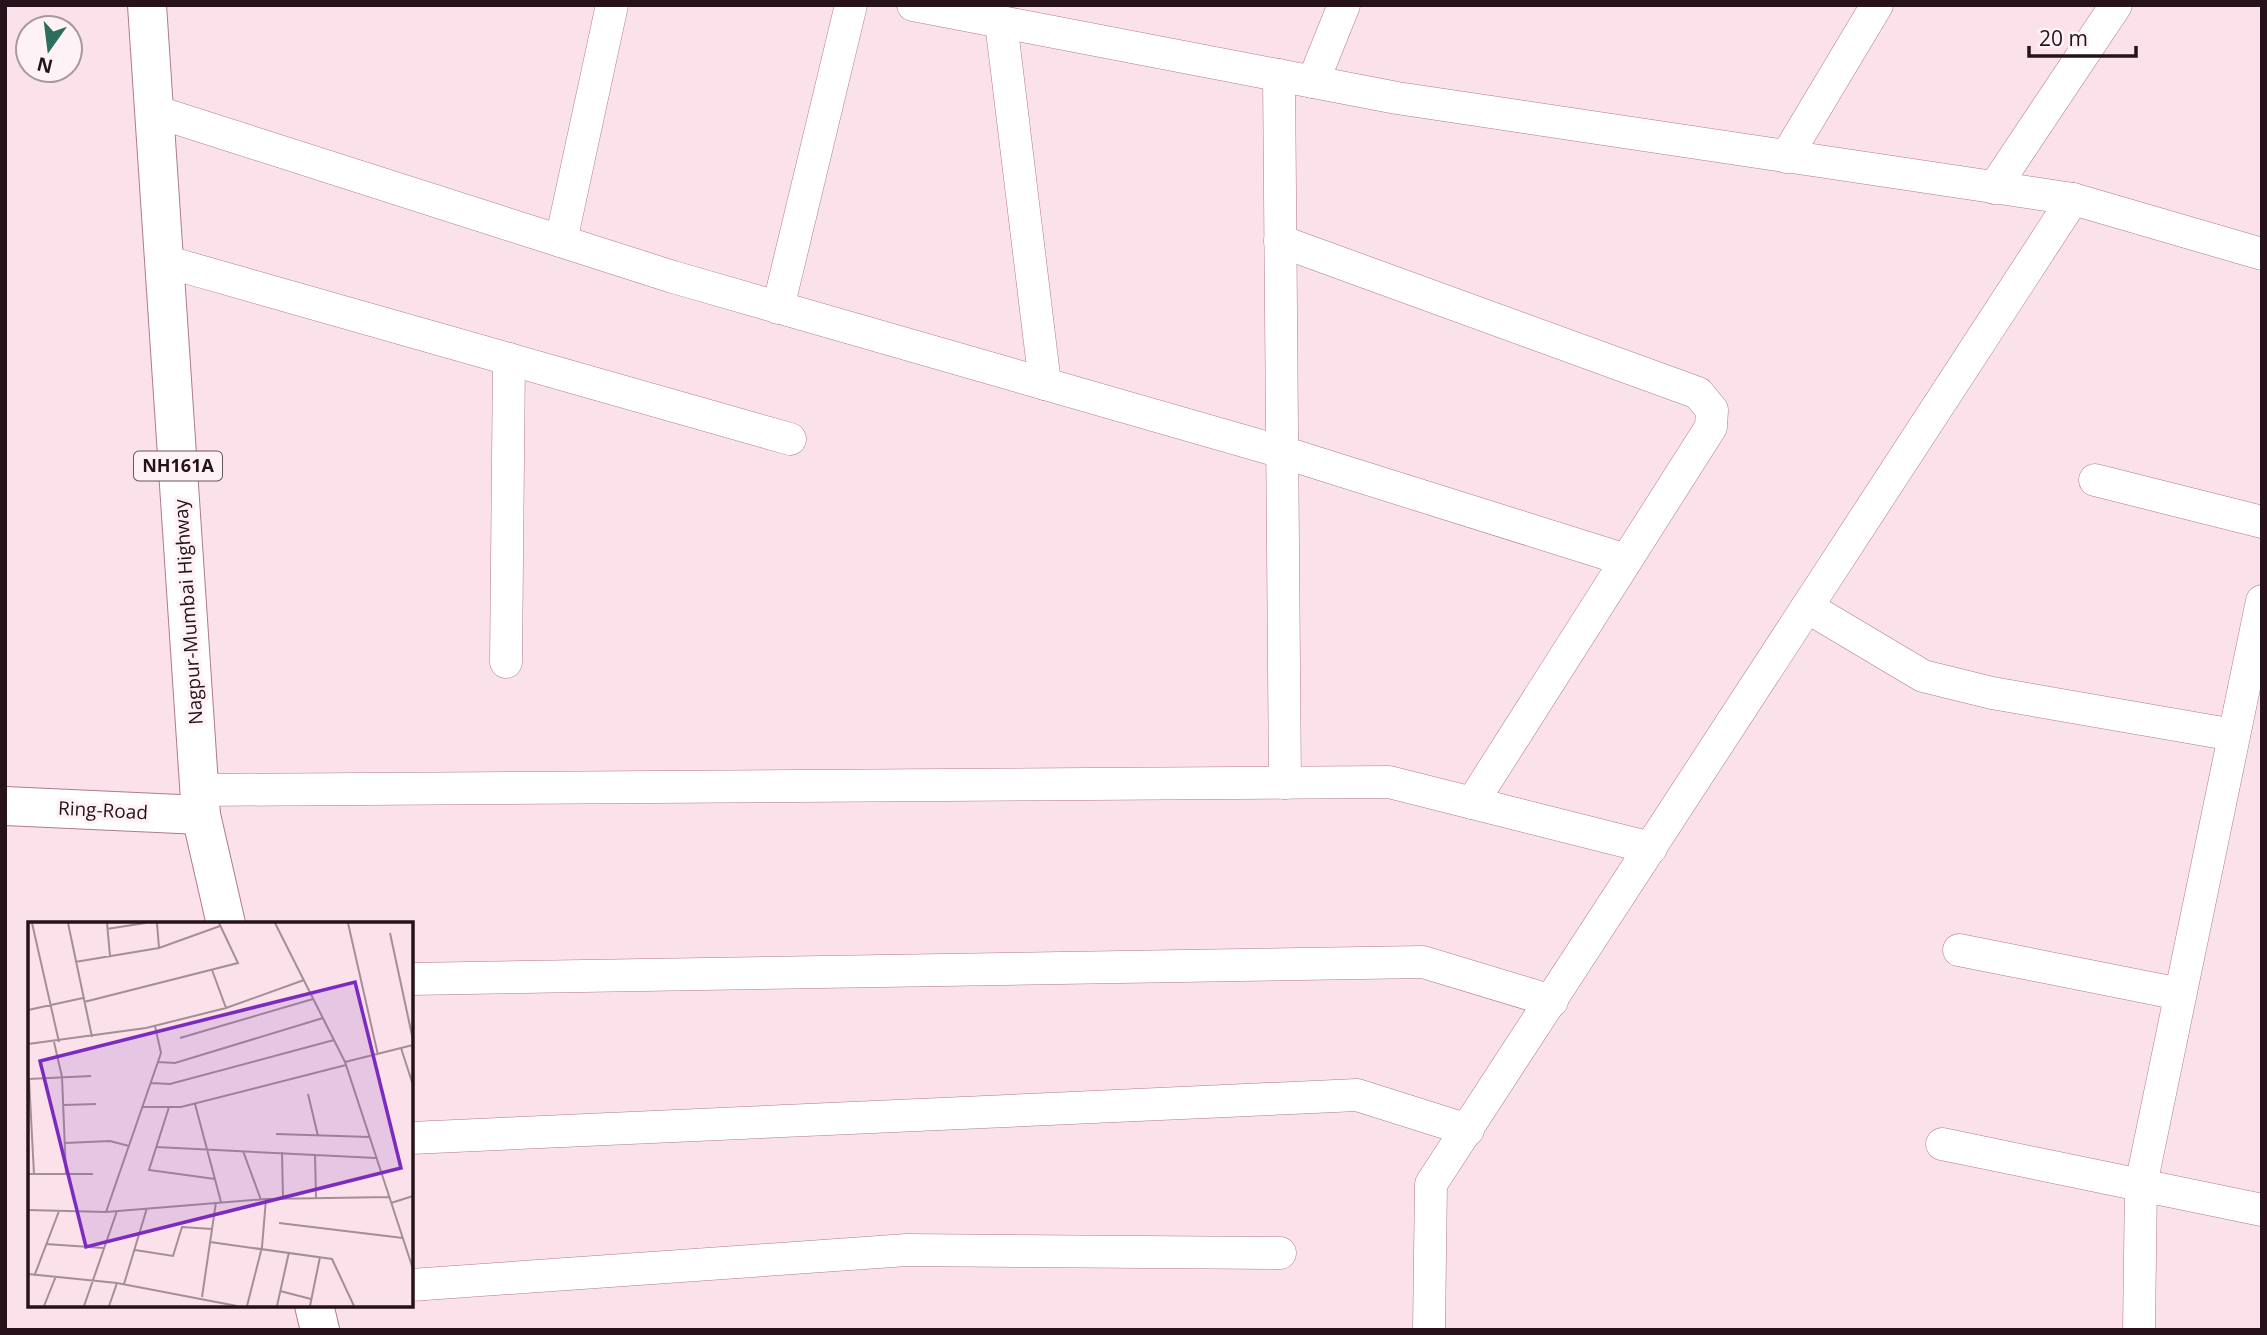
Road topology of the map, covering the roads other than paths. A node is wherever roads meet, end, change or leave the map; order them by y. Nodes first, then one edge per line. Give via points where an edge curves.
1 (147, 5) edge
2 (612, 5) edge
3 (850, 5) edge
4 (913, 5) edge
5 (1344, 5) edge
6 (1877, 5) edge
7 (2116, 5) edge
8 (972, 11) edge
9 (1001, 22) junction
10 (1279, 75) junction
11 (1313, 82) junction
12 (154, 111) junction
13 (1786, 157) junction
14 (1994, 188) junction
15 (2073, 199) junction
16 (1280, 241) junction
17 (561, 242) junction
18 (2262, 254) edge
19 (164, 261) junction
20 (778, 308) junction
21 (509, 359) junction
22 (1045, 384) junction
23 (790, 439) dead end
24 (1282, 452) junction
25 (2095, 480) dead end
26 (2262, 522) edge
27 (1626, 560) junction
28 (2262, 601) edge
29 (1807, 607) junction
30 (506, 662) dead end
31 (2234, 734) junction
32 (1285, 783) junction
33 (200, 802) junction
34 (1472, 803) junction
35 (5, 806) edge
36 (1651, 848) junction
37 (226, 922) edge
38 (1959, 950) dead end
39 (413, 979) edge
40 (2180, 994) junction
41 (1552, 1001) junction
42 (1468, 1130) junction
43 (413, 1138) edge
44 (1942, 1144) dead end
45 (2141, 1185) junction
46 (2262, 1210) edge
47 (1280, 1253) dead end
48 (413, 1285) edge
49 (314, 1307) edge
50 (320, 1330) edge
51 (1429, 1330) edge
52 (2139, 1330) edge

1 - 12 main road, Nagpur-Mumbai Highway / NH161A
2 - 17 street
3 - 20 street
4 - 8 street
5 - 11 street
6 - 13 street
7 - 14 street
8 - 9 street
9 - 10 street
9 - 22 street
10 - 11 street
10 - 16 street
11 - 13 street
12 - 17 street
12 - 19 main road, Nagpur-Mumbai Highway / NH161A
13 - 14 street
14 - 15 street
15 - 18 street
15 - 29 street
16 - 24 street
16 - 27 street via 1698,393 1712,410 1711,427
17 - 20 street
19 - 21 street
19 - 33 main road, Nagpur-Mumbai Highway / NH161A
20 - 22 street
21 - 23 street
21 - 30 street
22 - 24 street
24 - 27 street
24 - 32 street
25 - 26 street
27 - 34 street
28 - 31 street
29 - 31 street via 1923,676 1992,693
29 - 36 street
31 - 40 street
32 - 33 street
32 - 34 street via 1389,782
33 - 35 main road, Ring-Road
33 - 37 main road, Nagpur-Mumbai Highway / NH161A
34 - 36 street
36 - 41 street
38 - 40 street
39 - 41 street via 1423,962
40 - 45 street
41 - 42 street
42 - 43 street via 1357,1095
42 - 51 street via 1431,1184
44 - 45 street
45 - 46 street
45 - 52 street
47 - 48 street via 907,1250
49 - 50 main road

